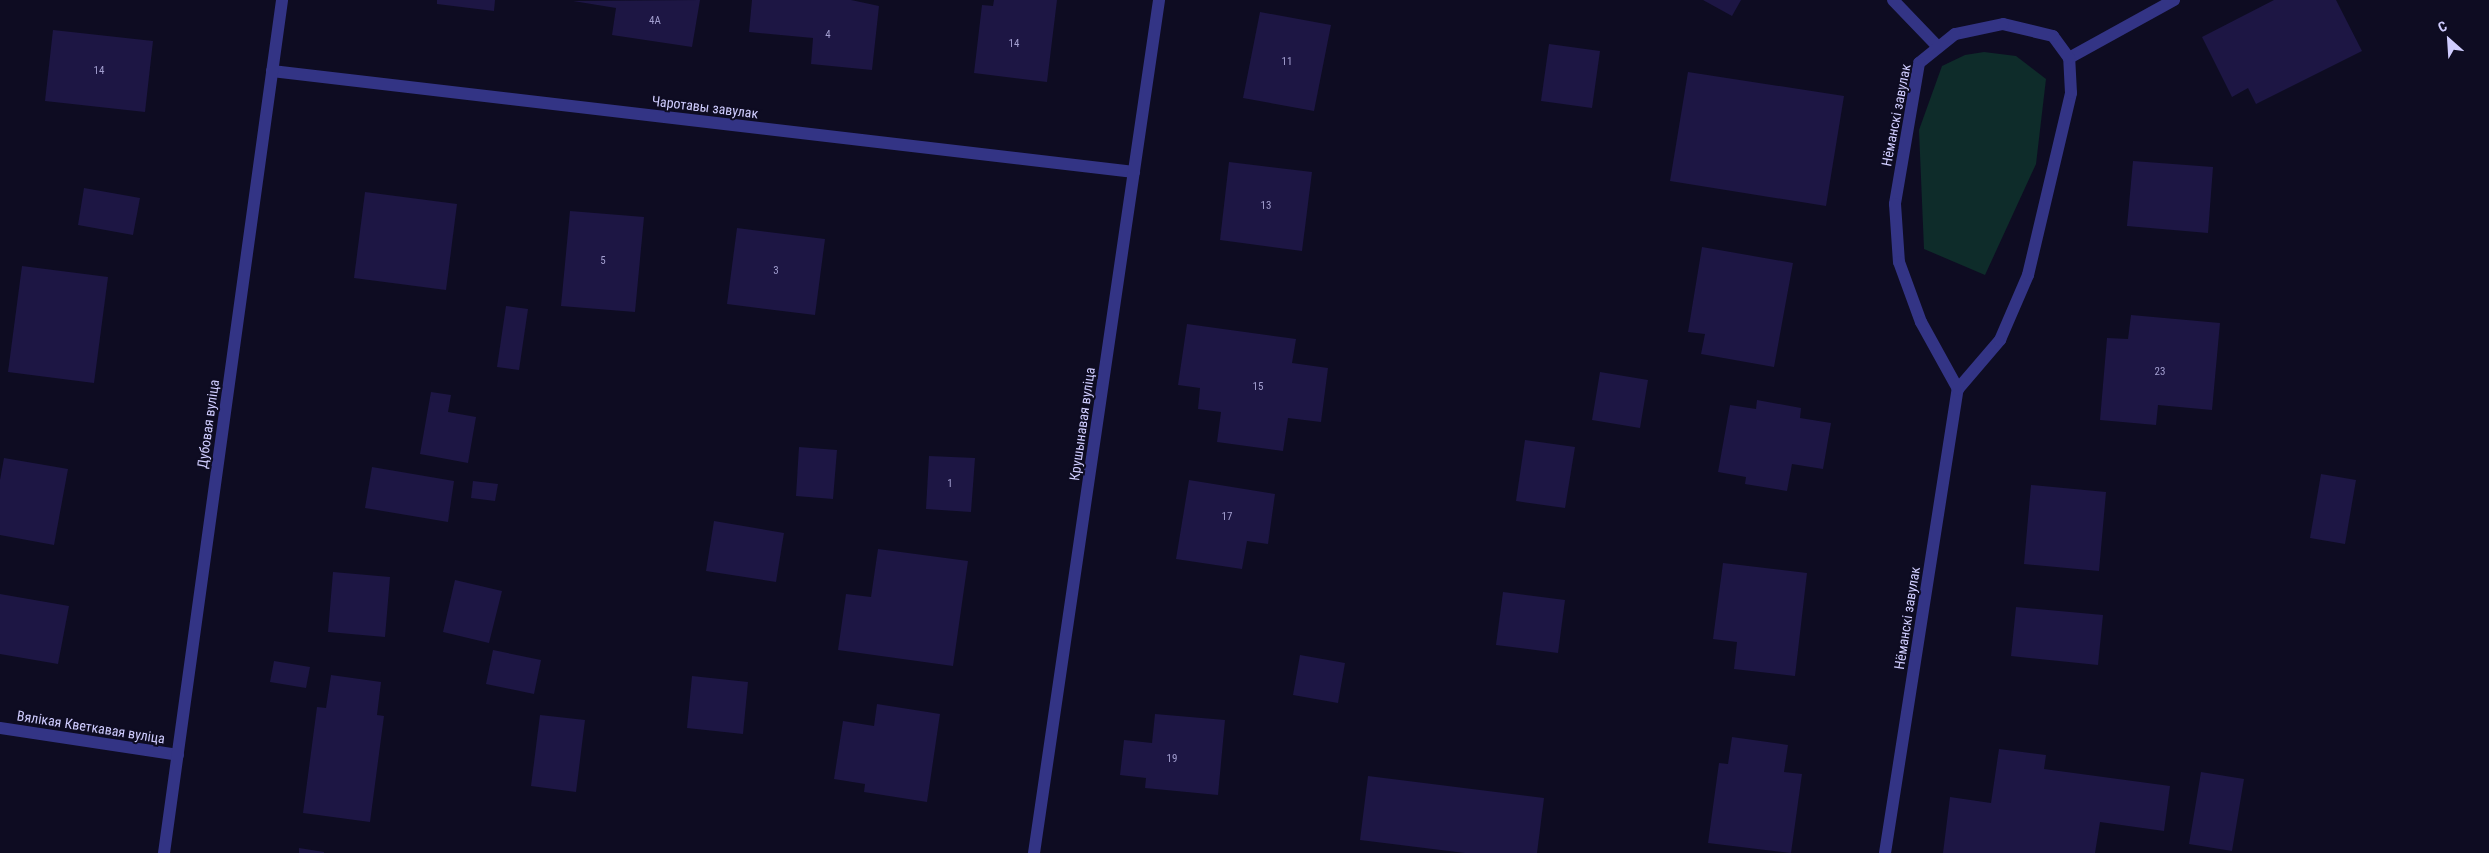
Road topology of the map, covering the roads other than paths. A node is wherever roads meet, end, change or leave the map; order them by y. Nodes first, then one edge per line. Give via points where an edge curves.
1 (282, 0) edge
2 (1158, 0) edge
3 (1894, 0) edge
4 (2174, 0) edge
5 (1938, 47) junction
6 (2069, 58) junction
7 (272, 71) junction
8 (1134, 172) junction
9 (1958, 389) junction
10 (0, 728) edge
11 (178, 755) junction
12 (164, 853) edge
13 (1034, 853) edge
14 (1885, 853) edge

1 - 7 street, Дубовая вуліца
2 - 8 street, Крушынавая вуліца
3 - 5 street
4 - 6 street
5 - 6 street, Нёманскі завулак via 1955,34 2002,24 2053,36
5 - 9 street, Нёманскі завулак via 1919,63 1894,204 1899,262 1921,322
6 - 9 street via 2071,93 2028,275 2000,340
7 - 8 street, Чаротавы завулак
7 - 11 street, Дубовая вуліца
8 - 13 street, Крушынавая вуліца
9 - 14 street, Нёманскі завулак
10 - 11 street, Вялікая Кветкавая вуліца
11 - 12 street, Дубовая вуліца

